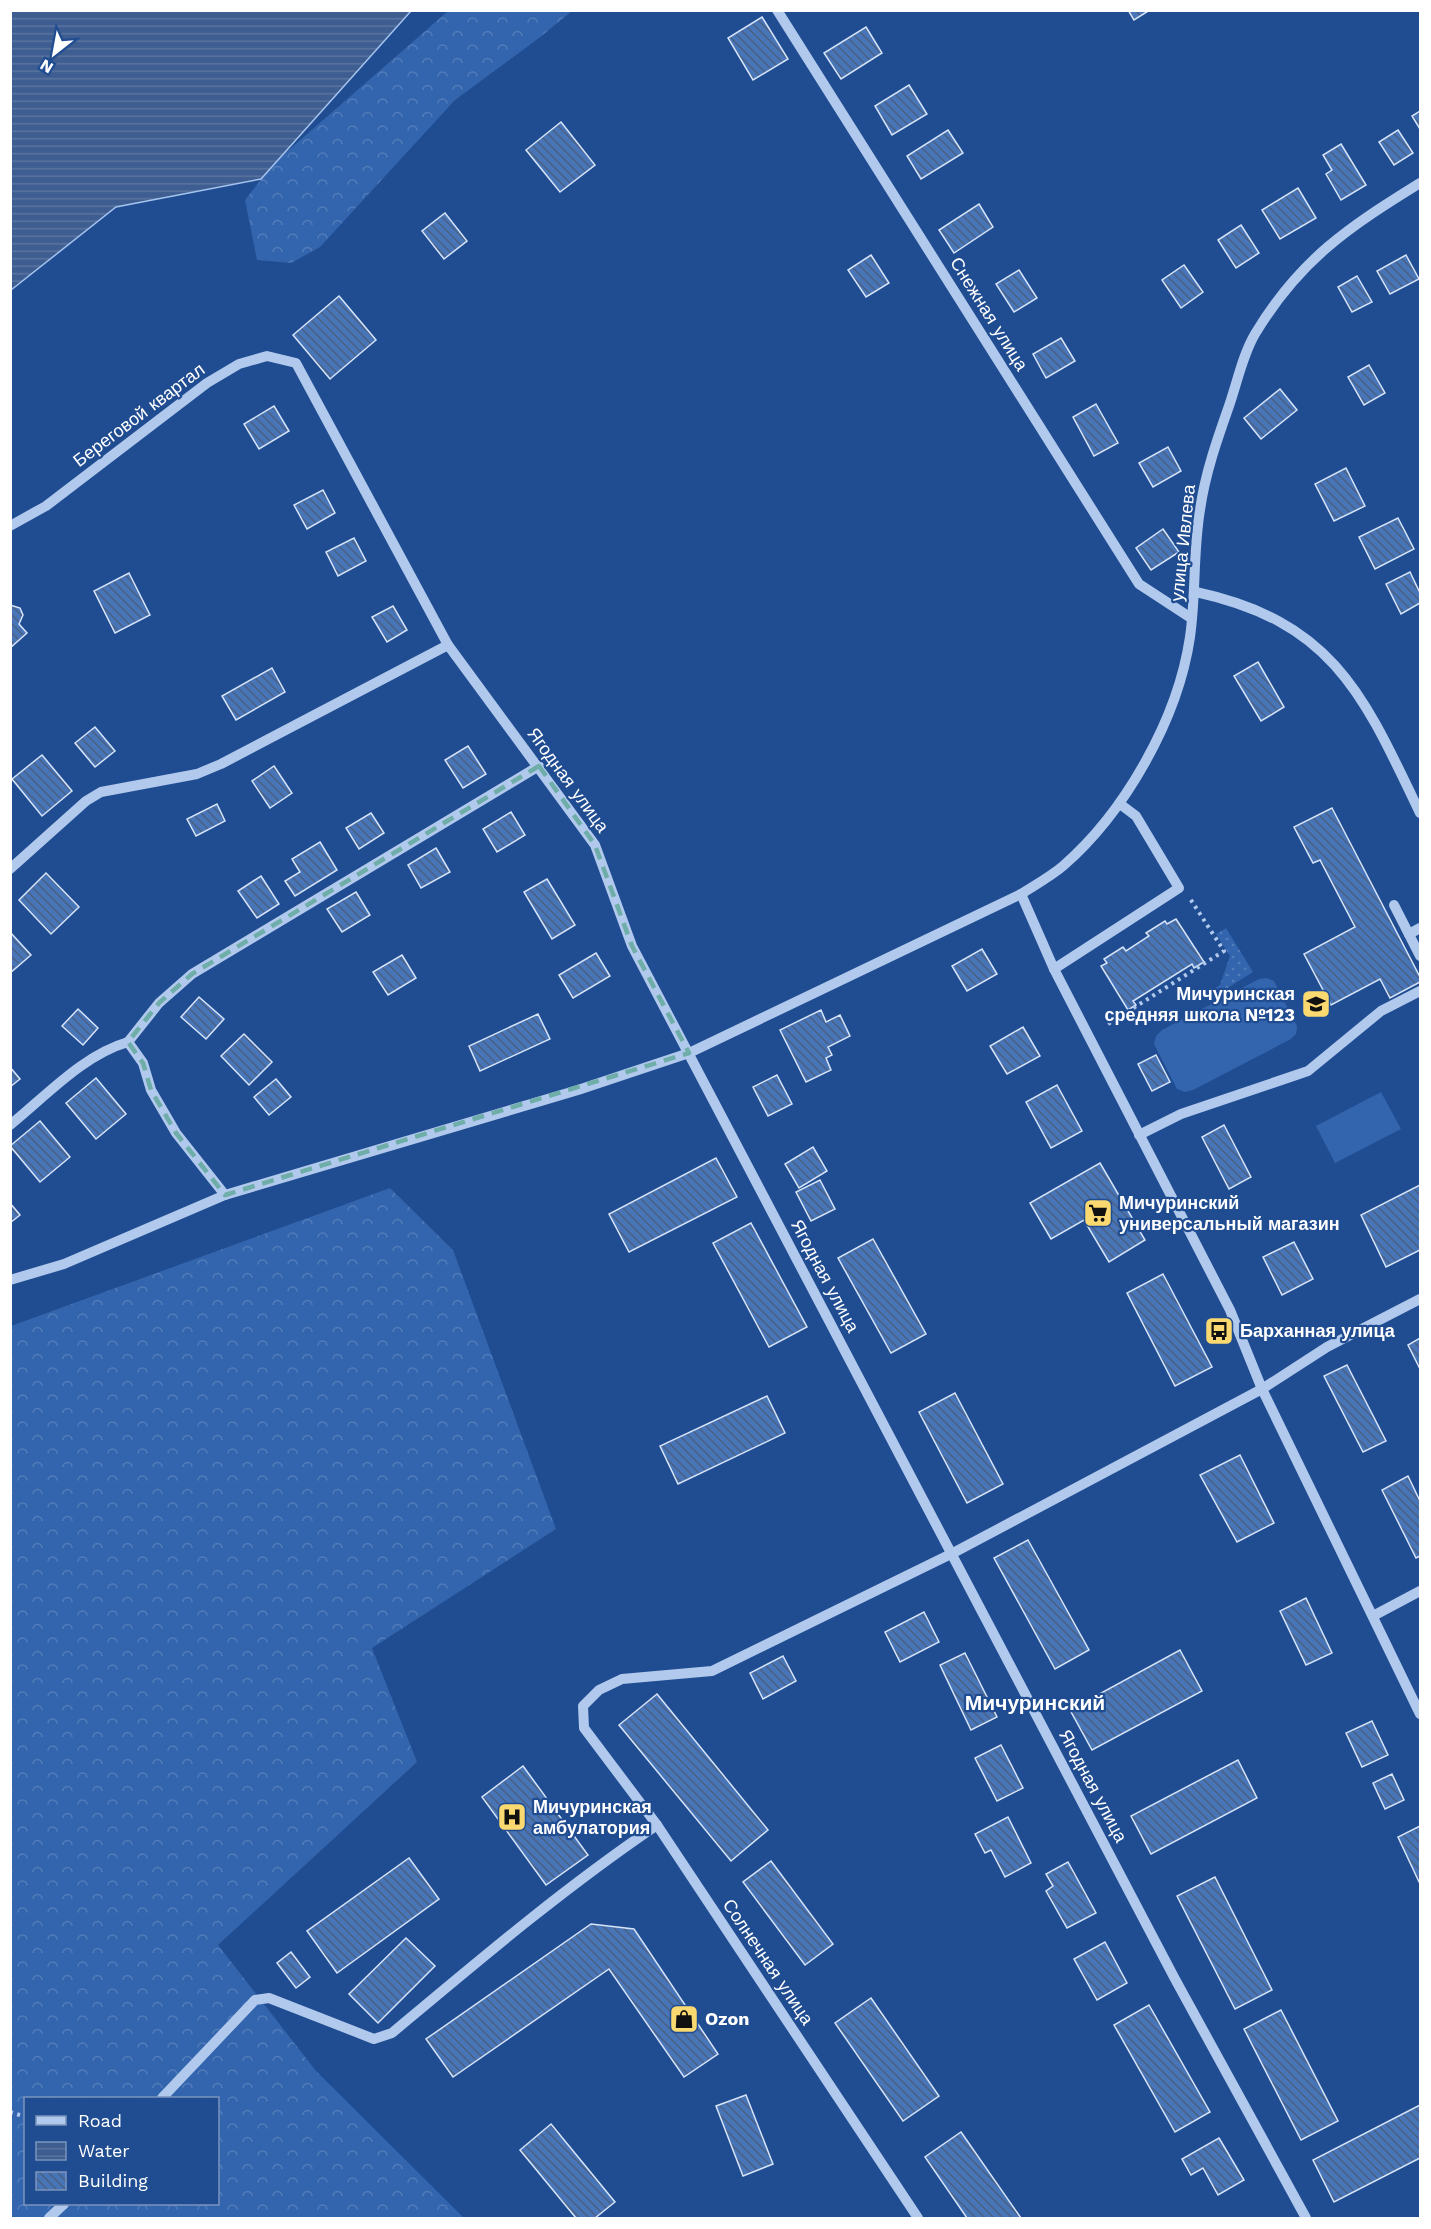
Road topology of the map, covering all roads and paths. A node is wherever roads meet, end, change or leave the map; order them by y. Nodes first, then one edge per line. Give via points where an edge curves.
1 (777, 10) edge
2 (1420, 183) edge
3 (296, 363) joint
4 (10, 526) edge
5 (1196, 592) junction
6 (1191, 618) junction
7 (448, 645) junction
8 (539, 766) junction
9 (1120, 804) junction
10 (1420, 813) edge
11 (10, 869) edge
12 (1179, 888) junction
13 (1021, 894) junction
14 (1394, 905) dead end
15 (1420, 928) edge
16 (1409, 934) junction
17 (1420, 956) edge
18 (1054, 969) junction
19 (1420, 991) edge
20 (1108, 1024) dead end
21 (128, 1042) junction
22 (689, 1053) junction
23 (10, 1125) edge
24 (1139, 1135) junction
25 (225, 1195) junction
26 (10, 1280) edge
27 (1420, 1299) edge
28 (1262, 1389) junction
29 (952, 1553) junction
30 (1420, 1591) edge
31 (1372, 1616) junction
32 (1420, 1714) edge
33 (657, 1825) junction
34 (163, 2097) edge
35 (63, 2205) edge
36 (48, 2218) edge
37 (918, 2218) edge
38 (1306, 2218) edge

1 - 6 street, Снежная улица via 1139,584
2 - 5 street, улица Ивлева via 1321,250 1254,335 1209,465 1199,512
3 - 4 street, Береговой квартал via 267,356 239,364 207,383 46,506
3 - 7 street, Ягодная улица
5 - 6 street, улица Ивлева
5 - 10 street via 1235,601 1282,622 1310,641 1369,708
6 - 9 street, улица Ивлева via 1190,638 1170,711 1140,775
7 - 8 street, Ягодная улица
7 - 11 street via 197,774 101,792
8 - 21 street via 192,974 159,1003
8 - 22 street, Ягодная улица via 595,845 632,946
9 - 12 street via 1136,816
9 - 13 street, улица Ивлева via 1063,866
12 - 18 street
12 - 20 path via 1224,951
13 - 18 street
13 - 22 street, улица Ивлева
14 - 16 street
15 - 16 street
16 - 17 street
18 - 24 street
19 - 24 street via 1381,1011 1308,1071 1181,1114
21 - 23 street via 90,1060
21 - 25 street via 143,1063 152,1090 176,1132
22 - 25 street, улица Ивлева
22 - 29 street, Ягодная улица
24 - 28 street via 1230,1310
25 - 26 street, улица Ивлева via 64,1264
27 - 28 street via 1327,1347
28 - 29 street
28 - 31 street
29 - 33 street, Солнечная улица via 712,1671 622,1679 599,1690 583,1706 584,1728
29 - 38 street, Ягодная улица
30 - 31 street
31 - 32 street
33 - 34 street via 546,1906 392,2033 374,2039 269,1998 255,2000
33 - 37 street, Солнечная улица
35 - 36 street

